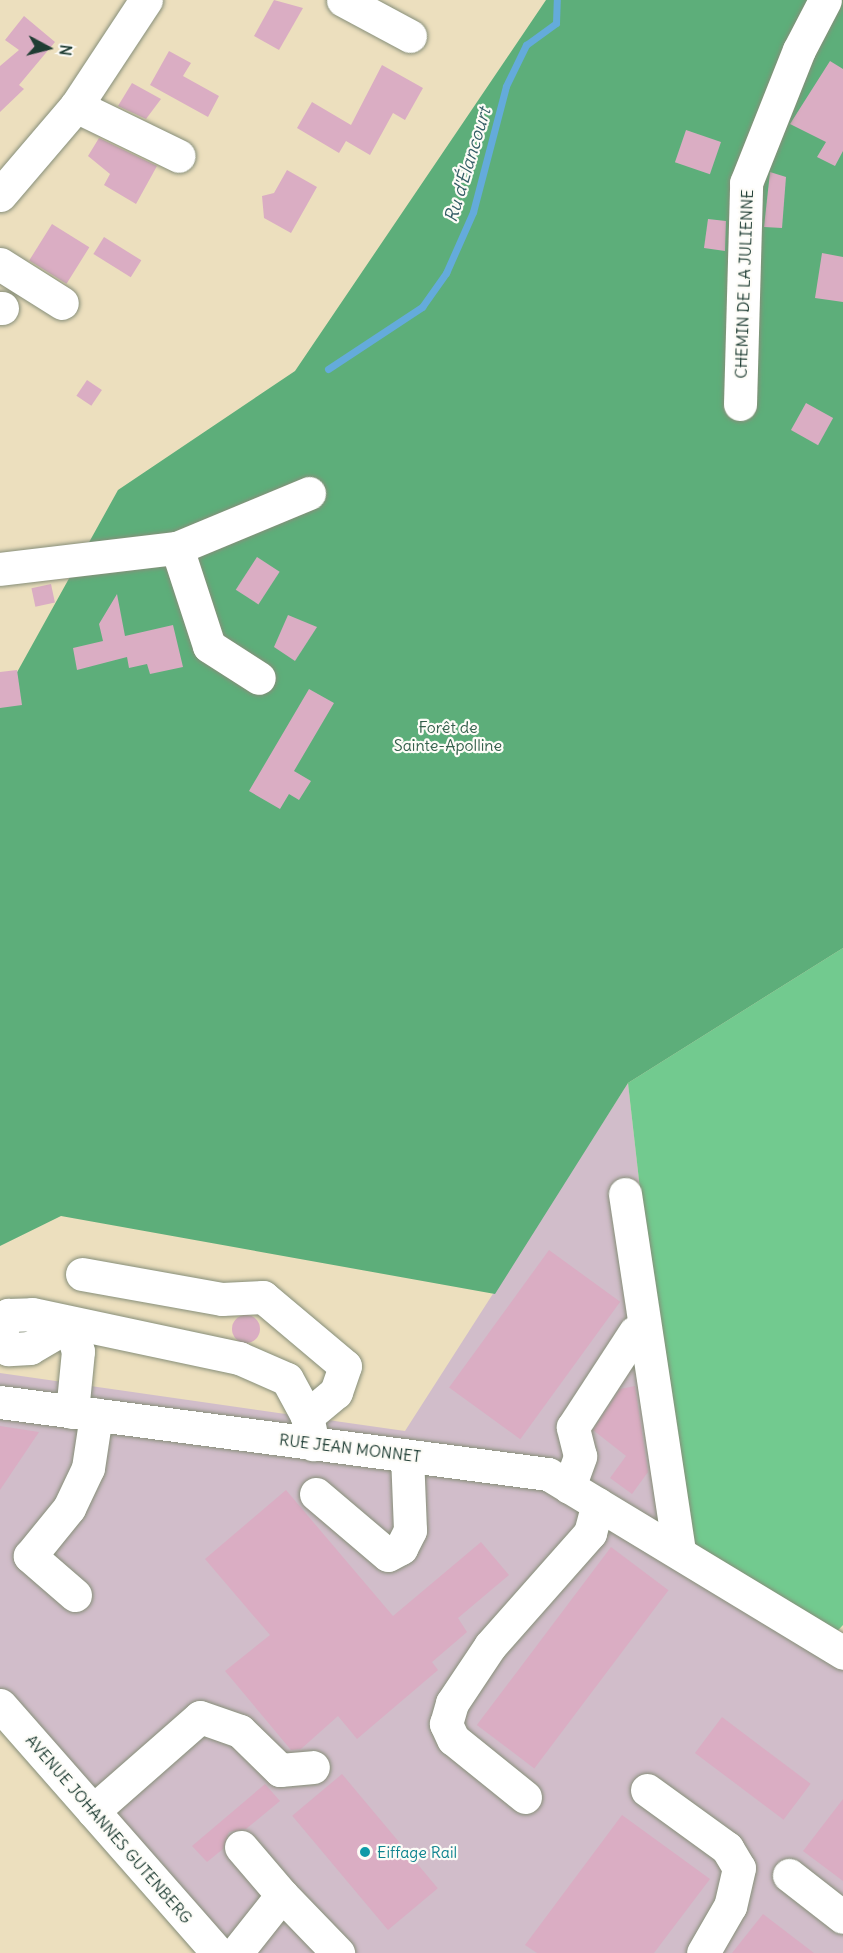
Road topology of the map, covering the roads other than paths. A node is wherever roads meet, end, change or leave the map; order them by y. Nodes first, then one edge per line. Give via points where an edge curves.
1 (146, 0) edge
2 (343, 0) edge
3 (825, 0) edge
4 (410, 36) dead end
5 (76, 106) junction
6 (179, 156) dead end
7 (0, 195) edge
8 (0, 264) edge
9 (62, 303) dead end
10 (740, 404) dead end
11 (309, 493) dead end
12 (177, 548) junction
13 (0, 569) edge
14 (259, 678) dead end
15 (625, 1194) dead end
16 (82, 1274) dead end
17 (635, 1332) dead end
18 (0, 1402) edge
19 (84, 1413) junction
20 (310, 1430) junction
21 (407, 1456) junction
22 (569, 1487) junction
23 (316, 1494) dead end
24 (598, 1504) junction
25 (679, 1552) junction
26 (75, 1595) dead end
27 (843, 1653) edge
28 (0, 1705) edge
29 (313, 1767) dead end
30 (647, 1790) dead end
31 (525, 1797) dead end
32 (93, 1811) junction
33 (241, 1847) dead end
34 (789, 1875) dead end
35 (282, 1896) junction
36 (843, 1917) edge
37 (218, 1953) edge
38 (236, 1953) edge
39 (338, 1953) edge
40 (703, 1953) edge

1 - 5 street
2 - 4 street
3 - 10 street, CHEMIN DE LA JULIENNE via 799,50 746,183
5 - 6 street
5 - 7 street
8 - 9 street
11 - 12 street
12 - 13 street
12 - 14 street via 209,646
15 - 25 street
16 - 20 street via 222,1299 263,1297 345,1366 336,1392
17 - 22 street via 573,1427 580,1456
18 - 19 street, RUE JEAN MONNET
19 - 20 street, RUE JEAN MONNET
19 - 20 street via 78,1351 69,1324 239,1358 287,1379
19 - 26 street via 88,1468 69,1508 30,1556
20 - 21 street, RUE JEAN MONNET
21 - 22 street, RUE JEAN MONNET via 548,1474
21 - 23 street via 410,1530 401,1548 388,1554
22 - 24 street, RUE JEAN MONNET
24 - 25 street, RUE JEAN MONNET
24 - 31 street via 590,1533 490,1646 452,1703 446,1724 453,1739
25 - 27 street, RUE JEAN MONNET
28 - 32 street, AVENUE JOHANNES GUTENBERG
29 - 32 street via 280,1770 240,1731 200,1717
30 - 40 street via 727,1848 739,1868 730,1906
32 - 37 street, AVENUE JOHANNES GUTENBERG
33 - 35 street
34 - 36 street
35 - 38 street
35 - 39 street

